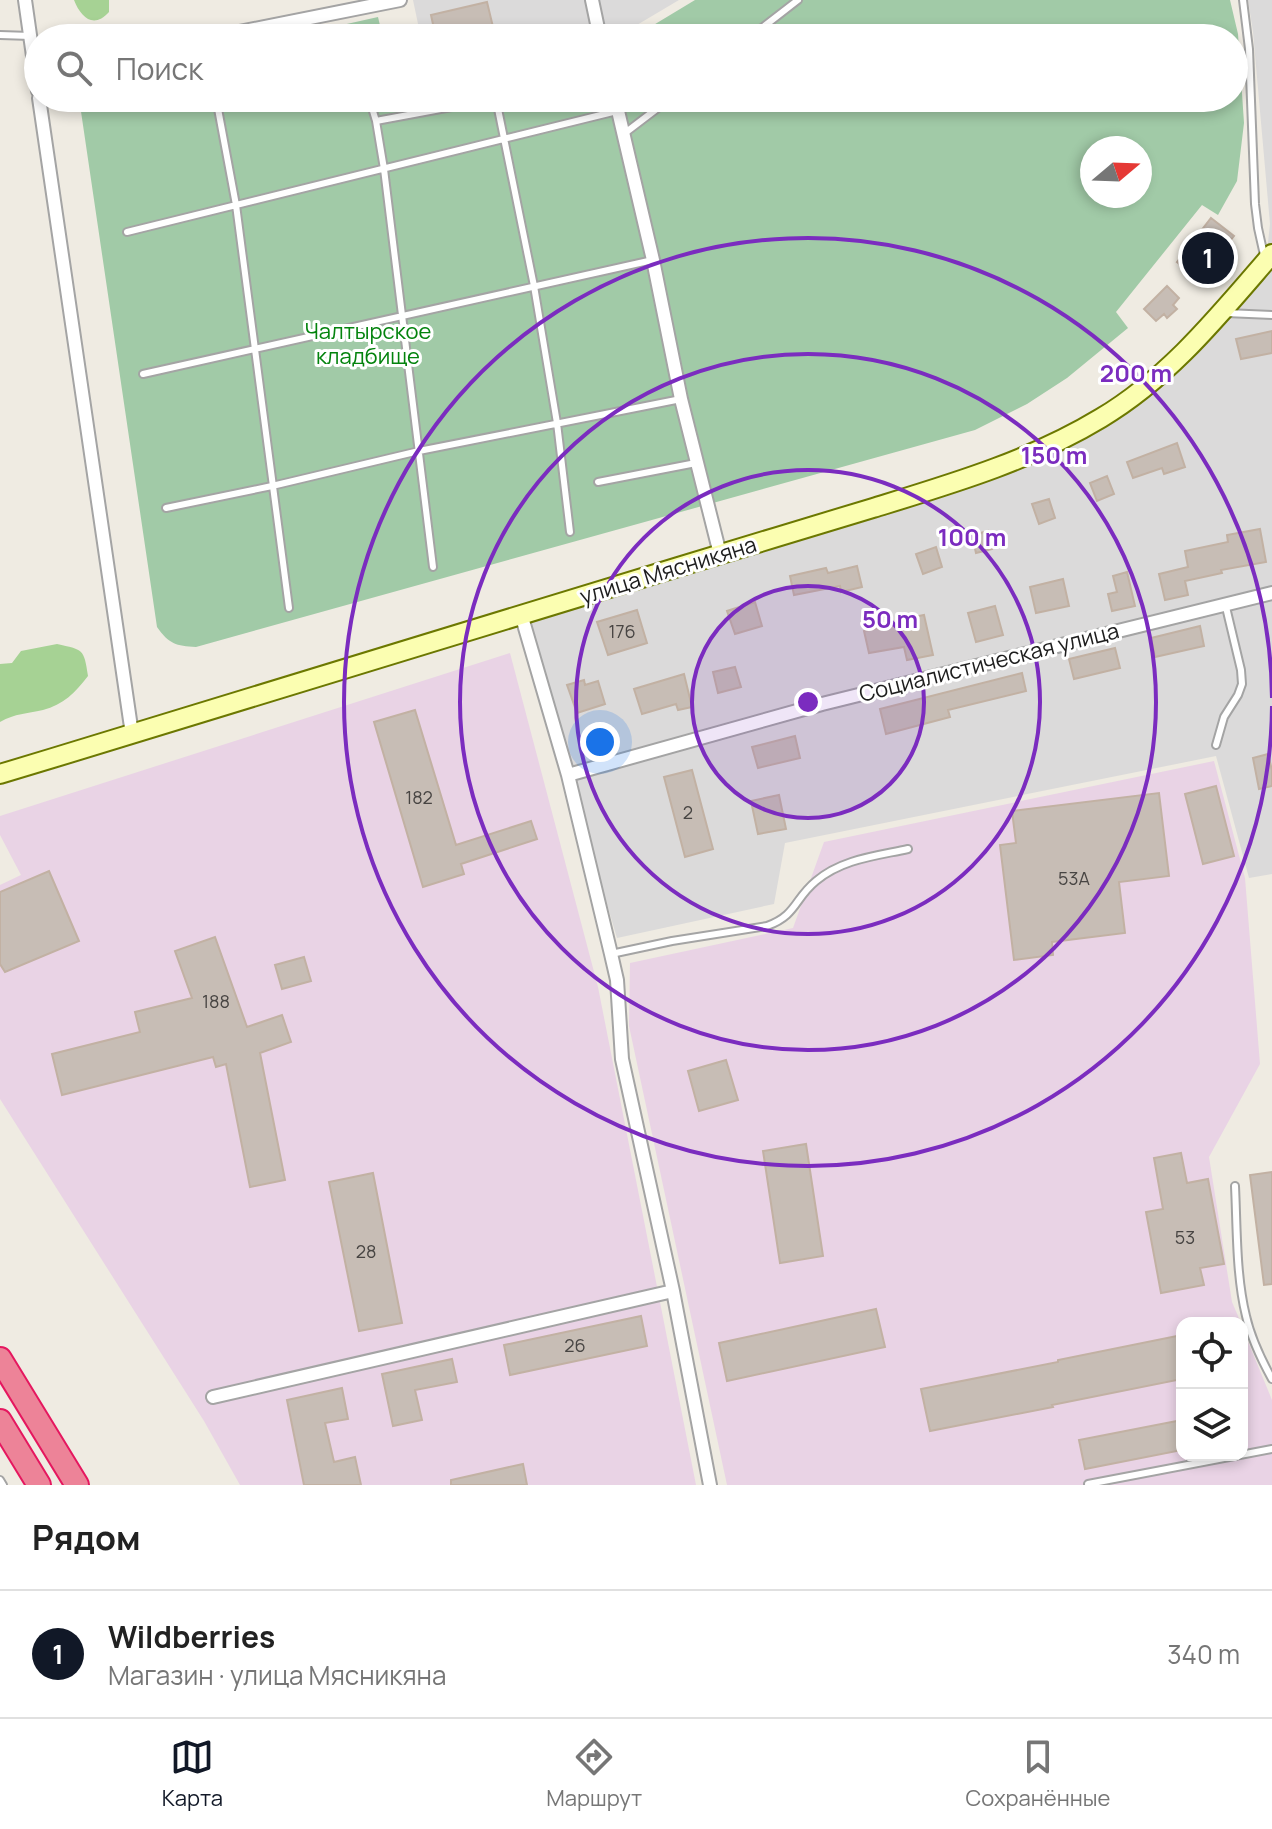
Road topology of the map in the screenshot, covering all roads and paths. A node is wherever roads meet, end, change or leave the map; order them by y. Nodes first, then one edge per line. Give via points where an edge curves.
1 (25, 0) edge
2 (400, 0) edge
3 (592, 0) edge
4 (798, 0) edge
5 (1243, 0) edge
6 (29, 24) edge
7 (279, 24) edge
8 (597, 24) edge
9 (767, 24) edge
10 (1246, 24) edge
11 (0, 35) edge
12 (24, 36) edge
13 (1248, 41) edge
14 (41, 112) edge
15 (219, 112) edge
16 (373, 112) edge
17 (424, 112) edge
18 (500, 112) edge
19 (590, 112) edge
20 (619, 112) edge
21 (653, 112) edge
22 (376, 121) junction
23 (625, 133) junction
24 (503, 138) junction
25 (384, 169) junction
26 (236, 205) junction
27 (127, 232) dead end
28 (1269, 258) edge
29 (653, 260) junction
30 (534, 286) junction
31 (1223, 313) junction
32 (1272, 315) edge
33 (403, 316) junction
34 (256, 349) junction
35 (143, 374) dead end
36 (681, 399) junction
37 (557, 423) junction
38 (419, 451) junction
39 (696, 463) junction
40 (598, 482) dead end
41 (272, 486) junction
42 (166, 508) dead end
43 (570, 532) dead end
44 (720, 554) junction
45 (433, 567) dead end
46 (1272, 593) edge
47 (1225, 603) junction
48 (289, 608) dead end
49 (521, 614) junction
50 (132, 734) junction
51 (1216, 745) dead end
52 (0, 774) edge
53 (568, 775) junction
54 (908, 849) dead end
55 (611, 954) junction
56 (1235, 1186) dead end
57 (673, 1291) junction
58 (0, 1359) edge
59 (1272, 1379) edge
60 (213, 1397) dead end
61 (0, 1421) edge
62 (1272, 1449) edge
63 (0, 1480) edge
64 (1088, 1484) edge
65 (3, 1485) edge
66 (39, 1485) edge
67 (77, 1485) edge
68 (710, 1485) edge

1 - 6 street
2 - 7 street
3 - 8 street
4 - 9 lane
5 - 10 lane
11 - 12 lane
13 - 28 lane via 1255,204
14 - 50 street
15 - 26 lane
16 - 22 lane
17 - 22 lane
18 - 24 lane
19 - 24 lane
20 - 23 street
21 - 23 lane
22 - 25 lane
23 - 29 street
24 - 25 lane
24 - 30 lane
25 - 26 lane
25 - 33 lane
26 - 27 lane
26 - 34 lane
28 - 31 street, улица Мясникяна
29 - 30 lane
29 - 36 street
30 - 33 lane
30 - 37 lane
31 - 32 lane
31 - 44 street, улица Мясникяна via 1138,393 1063,439 977,476
33 - 34 lane
33 - 38 lane
34 - 35 lane
34 - 41 lane
36 - 37 lane
36 - 39 street
37 - 38 lane
37 - 43 lane
38 - 41 lane
38 - 45 lane
39 - 40 lane
39 - 44 street
41 - 42 lane
41 - 48 lane
44 - 49 street, улица Мясникяна
46 - 47 street, Социалистическая улица
47 - 51 lane via 1242,684
47 - 53 street, Социалистическая улица via 822,704
49 - 50 street, улица Мясникяна
49 - 53 street
50 - 52 street, улица Мясникяна
53 - 55 street
54 - 55 lane via 828,871 803,893 790,914 767,926
55 - 57 street via 622,1059
56 - 59 lane via 1241,1289 1253,1338
57 - 60 street
57 - 68 street
58 - 67 highway
61 - 66 highway
62 - 64 lane
63 - 65 lane

